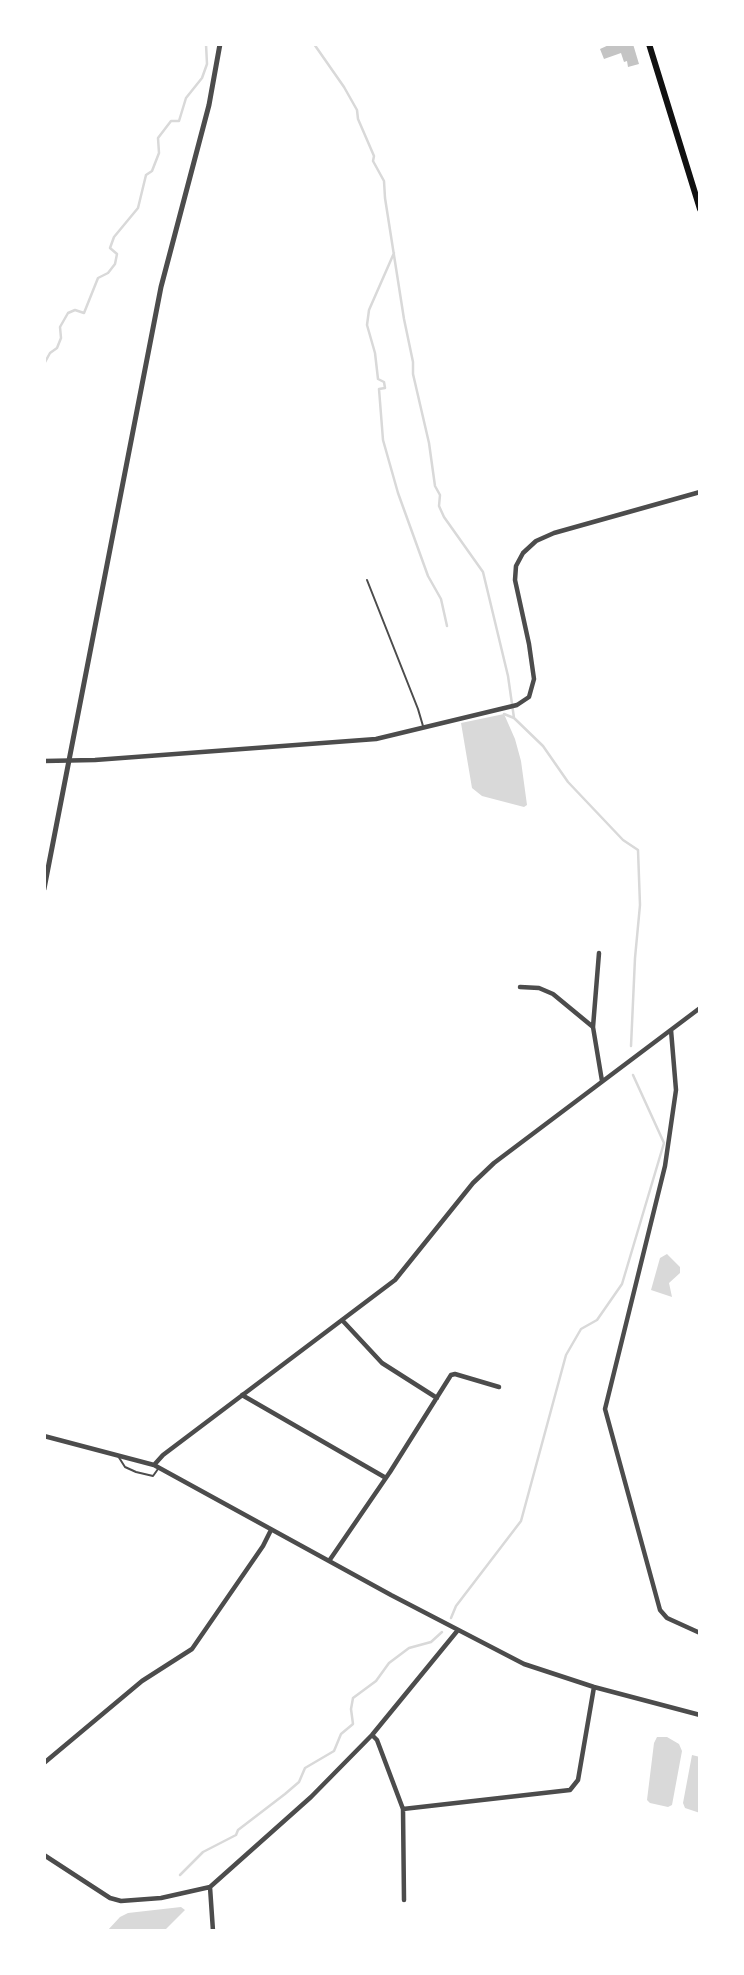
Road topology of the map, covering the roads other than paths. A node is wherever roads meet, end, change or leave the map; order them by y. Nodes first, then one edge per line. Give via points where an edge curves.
1 (220, 44) edge
2 (649, 44) edge
3 (700, 209) edge
4 (700, 492) edge
5 (367, 580) dead end
6 (423, 727) junction
7 (44, 761) edge
8 (69, 761) junction
9 (44, 889) edge
10 (598, 953) dead end
11 (520, 986) dead end
12 (700, 1008) edge
13 (593, 1027) junction
14 (671, 1030) junction
15 (602, 1081) junction
16 (342, 1320) junction
17 (499, 1387) dead end
18 (242, 1395) junction
19 (436, 1398) junction
20 (44, 1436) edge
21 (118, 1456) junction
22 (156, 1467) junction
23 (386, 1478) junction
24 (271, 1530) junction
25 (329, 1561) junction
26 (458, 1630) junction
27 (700, 1633) edge
28 (594, 1687) junction
29 (700, 1715) edge
30 (372, 1735) junction
31 (44, 1763) edge
32 (403, 1809) junction
33 (44, 1856) edge
34 (210, 1887) junction
35 (404, 1900) dead end
36 (213, 1931) edge

1 - 8 street via 162,287
2 - 3 main road
4 - 6 street via 536,541 523,553 515,580 534,679 530,697 519,704
5 - 6 lane
6 - 8 street via 376,739
7 - 8 street
8 - 9 street
10 - 13 street
11 - 13 street via 553,994
12 - 14 street
13 - 15 street
14 - 15 street
14 - 27 street via 676,1090 667,1156 605,1409 660,1610
15 - 16 street via 484,1172 400,1275
16 - 18 street
16 - 19 street via 382,1363
17 - 19 street via 454,1374
18 - 22 street via 163,1455
18 - 23 street
19 - 23 street
20 - 21 street
21 - 22 street
21 - 22 lane via 136,1472 153,1476
22 - 24 street
23 - 25 street
24 - 25 street
24 - 31 street via 192,1649 142,1681
25 - 26 street
26 - 28 street via 524,1664
26 - 30 street
28 - 29 street
28 - 32 street via 580,1773 570,1790
30 - 32 street
30 - 34 street via 301,1807
32 - 35 street
33 - 34 street via 121,1901
34 - 36 street

